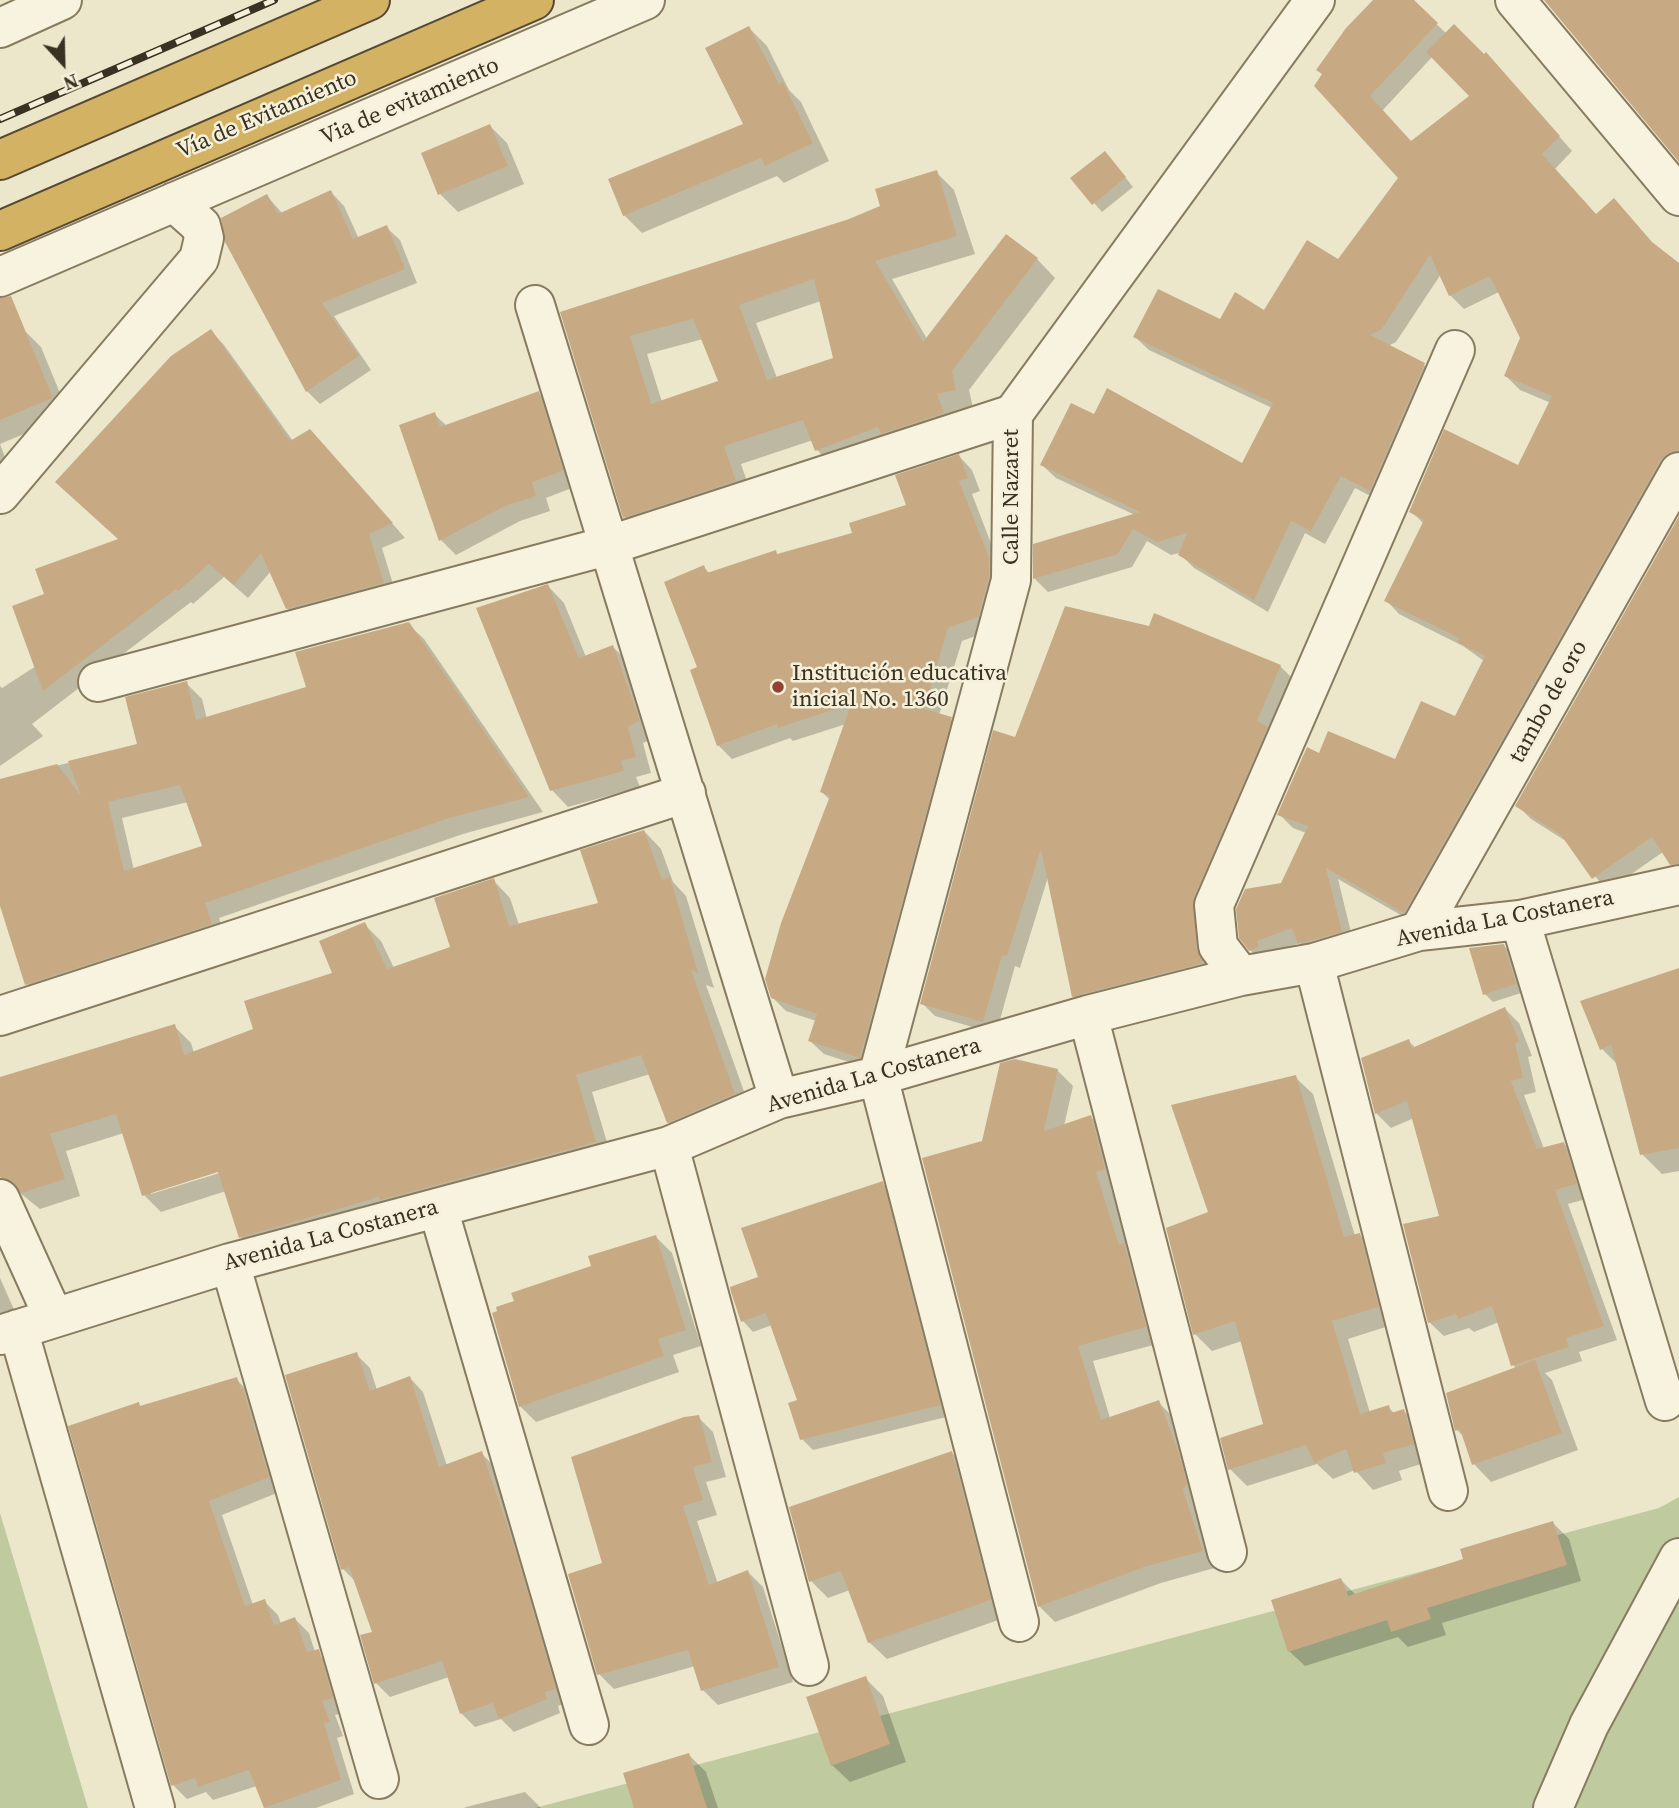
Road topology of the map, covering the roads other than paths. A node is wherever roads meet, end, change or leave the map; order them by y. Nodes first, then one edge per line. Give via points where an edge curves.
1 (62, 0) edge
2 (370, 0) edge
3 (534, 0) edge
4 (645, 0) edge
5 (1315, 0) edge
6 (1515, 0) edge
7 (16, 14) edge
8 (0, 160) edge
9 (1679, 195) edge
10 (174, 202) junction
11 (0, 231) edge
12 (0, 277) edge
13 (535, 305) dead end
14 (1455, 350) dead end
15 (1013, 414) junction
16 (1679, 472) edge
17 (0, 494) edge
18 (607, 546) junction
19 (98, 682) dead end
20 (686, 793) junction
21 (1679, 885) edge
22 (1520, 920) junction
23 (1419, 931) junction
24 (1314, 963) junction
25 (1241, 976) junction
26 (1088, 1014) junction
27 (0, 1016) edge
28 (878, 1076) junction
29 (779, 1099) junction
30 (669, 1146) junction
31 (0, 1199) edge
32 (438, 1208) junction
33 (230, 1263) junction
34 (24, 1327) edge
35 (1665, 1401) dead end
36 (1448, 1491) dead end
37 (1227, 1552) dead end
38 (1679, 1558) edge
39 (1019, 1622) dead end
40 (809, 1666) dead end
41 (589, 1725) dead end
42 (379, 1779) dead end
43 (155, 1808) edge
44 (1553, 1808) edge

1 - 7 street
2 - 8 highway
3 - 11 highway, Vía de Evitamiento
4 - 10 street, Via de evitamiento
5 - 15 street, Calle Nazaret
6 - 9 street
10 - 12 street, Via de evitamiento
10 - 17 street via 201,226 204,238 199,259
13 - 18 street
14 - 25 street via 1214,905 1218,946
15 - 18 street
15 - 28 street, Calle Nazaret via 1011,580
16 - 23 street, tambo de oro
18 - 19 street
18 - 20 street
20 - 27 street
20 - 29 street
21 - 22 street, Avenida La Costanera
22 - 23 street, Avenida La Costanera
22 - 35 street
23 - 24 street, Avenida La Costanera
24 - 25 street, Avenida La Costanera
24 - 36 street
25 - 26 street, Avenida La Costanera
26 - 28 street, Avenida La Costanera
26 - 37 street
28 - 29 street, Avenida La Costanera
28 - 39 street
29 - 30 street, Avenida La Costanera
30 - 32 street, Avenida La Costanera
30 - 40 street
31 - 34 street
32 - 33 street, Avenida La Costanera
32 - 41 street
33 - 34 street, Avenida La Costanera
33 - 42 street
34 - 43 street
38 - 44 street via 1588,1725

